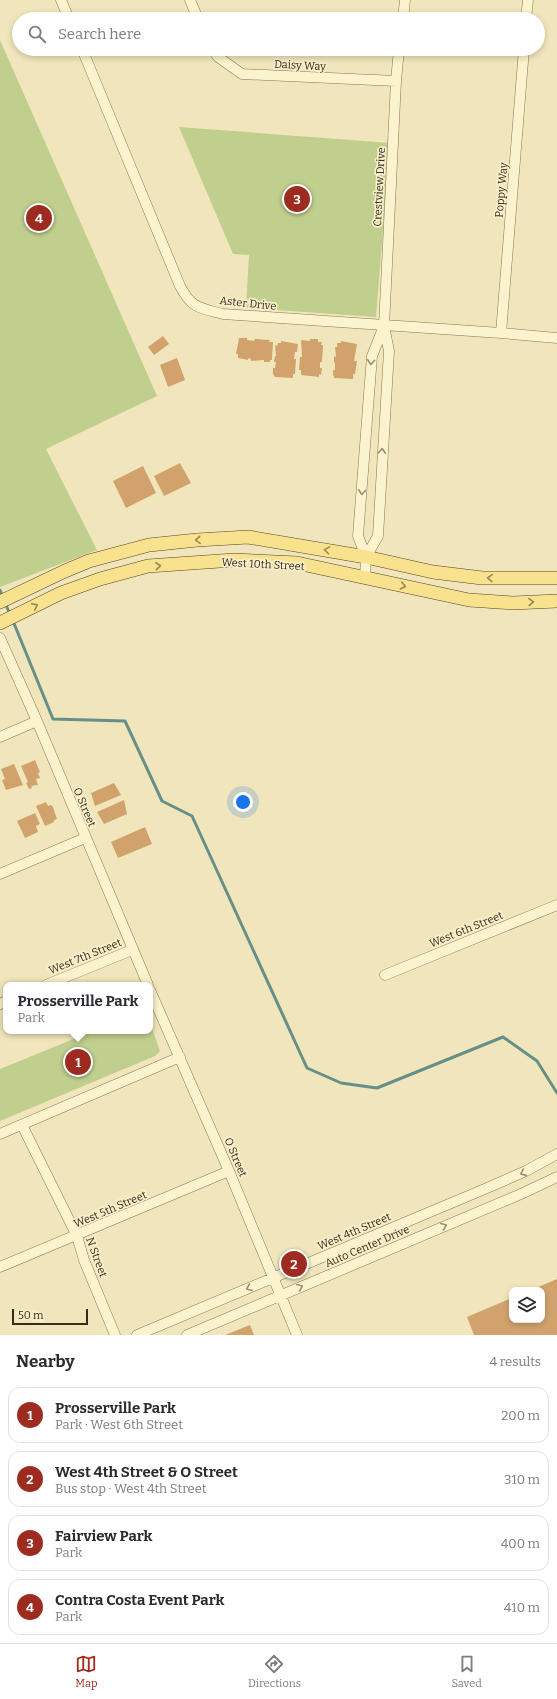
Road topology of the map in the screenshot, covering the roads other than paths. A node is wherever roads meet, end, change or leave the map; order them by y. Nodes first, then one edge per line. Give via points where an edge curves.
1 (62, 0) edge
2 (190, 0) edge
3 (405, 0) edge
4 (528, 0) edge
5 (66, 12) edge
6 (195, 12) edge
7 (403, 12) edge
8 (527, 12) edge
9 (85, 56) edge
10 (217, 56) edge
11 (398, 56) edge
12 (523, 56) edge
13 (396, 81) junction
14 (384, 326) junction
15 (501, 333) junction
16 (557, 338) edge
17 (366, 557) junction
18 (365, 578) junction
19 (557, 578) edge
20 (557, 601) edge
21 (0, 602) edge
22 (0, 623) edge
23 (0, 638) edge
24 (37, 721) junction
25 (0, 737) edge
26 (85, 838) junction
27 (0, 874) edge
28 (557, 905) edge
29 (132, 950) junction
30 (385, 975) dead end
31 (53, 982) edge
32 (147, 982) edge
33 (153, 997) edge
34 (180, 1057) junction
35 (22, 1125) junction
36 (0, 1134) edge
37 (557, 1154) edge
38 (229, 1171) junction
39 (557, 1177) edge
40 (77, 1236) junction
41 (0, 1268) edge
42 (273, 1278) junction
43 (280, 1296) junction
44 (115, 1335) edge
45 (137, 1335) edge
46 (186, 1335) edge
47 (297, 1335) edge

1 - 5 street
2 - 6 street
3 - 7 street
4 - 8 street
9 - 14 street, Aster Drive via 187,299 198,308 223,314
10 - 13 street, Daisy Way via 242,74
11 - 13 street, Crestview Drive
12 - 15 street, Poppy Way
13 - 14 street, Crestview Drive
14 - 15 street, Aster Drive
17 -> 14 street, Crestview Drive via 378,536 389,351
14 -> 17 street, Crestview Drive via 372,356 358,536
15 - 16 street, Aster Drive
17 - 18 street, Crestview Drive
19 -> 17 main road, West 10th Street via 482,578 433,572
17 -> 21 main road, West 10th Street via 248,537 149,545 89,561
18 -> 20 main road, West 10th Street via 468,600 513,603
22 -> 18 main road, West 10th Street via 61,593 100,578 148,566 234,560 274,562 297,564
23 - 24 street, O Street
24 - 25 street
24 - 26 street, O Street
26 - 27 street
26 - 29 street, O Street
28 - 30 street, West 6th Street
29 - 31 street, West 7th Street
29 - 32 street, O Street
33 - 34 street, O Street
34 - 35 street
34 - 38 street, O Street
35 - 36 street
35 - 40 street, N Street
37 -> 42 street, West 4th Street via 532,1168
38 - 40 street, West 5th Street
38 - 42 street, O Street
43 -> 39 street, Auto Center Drive
40 - 41 street, West 5th Street
40 - 44 street, N Street via 84,1260
42 - 43 street, O Street
42 -> 45 street, West 4th Street
43 - 46 street, Auto Center Drive
43 - 47 street, O Street

